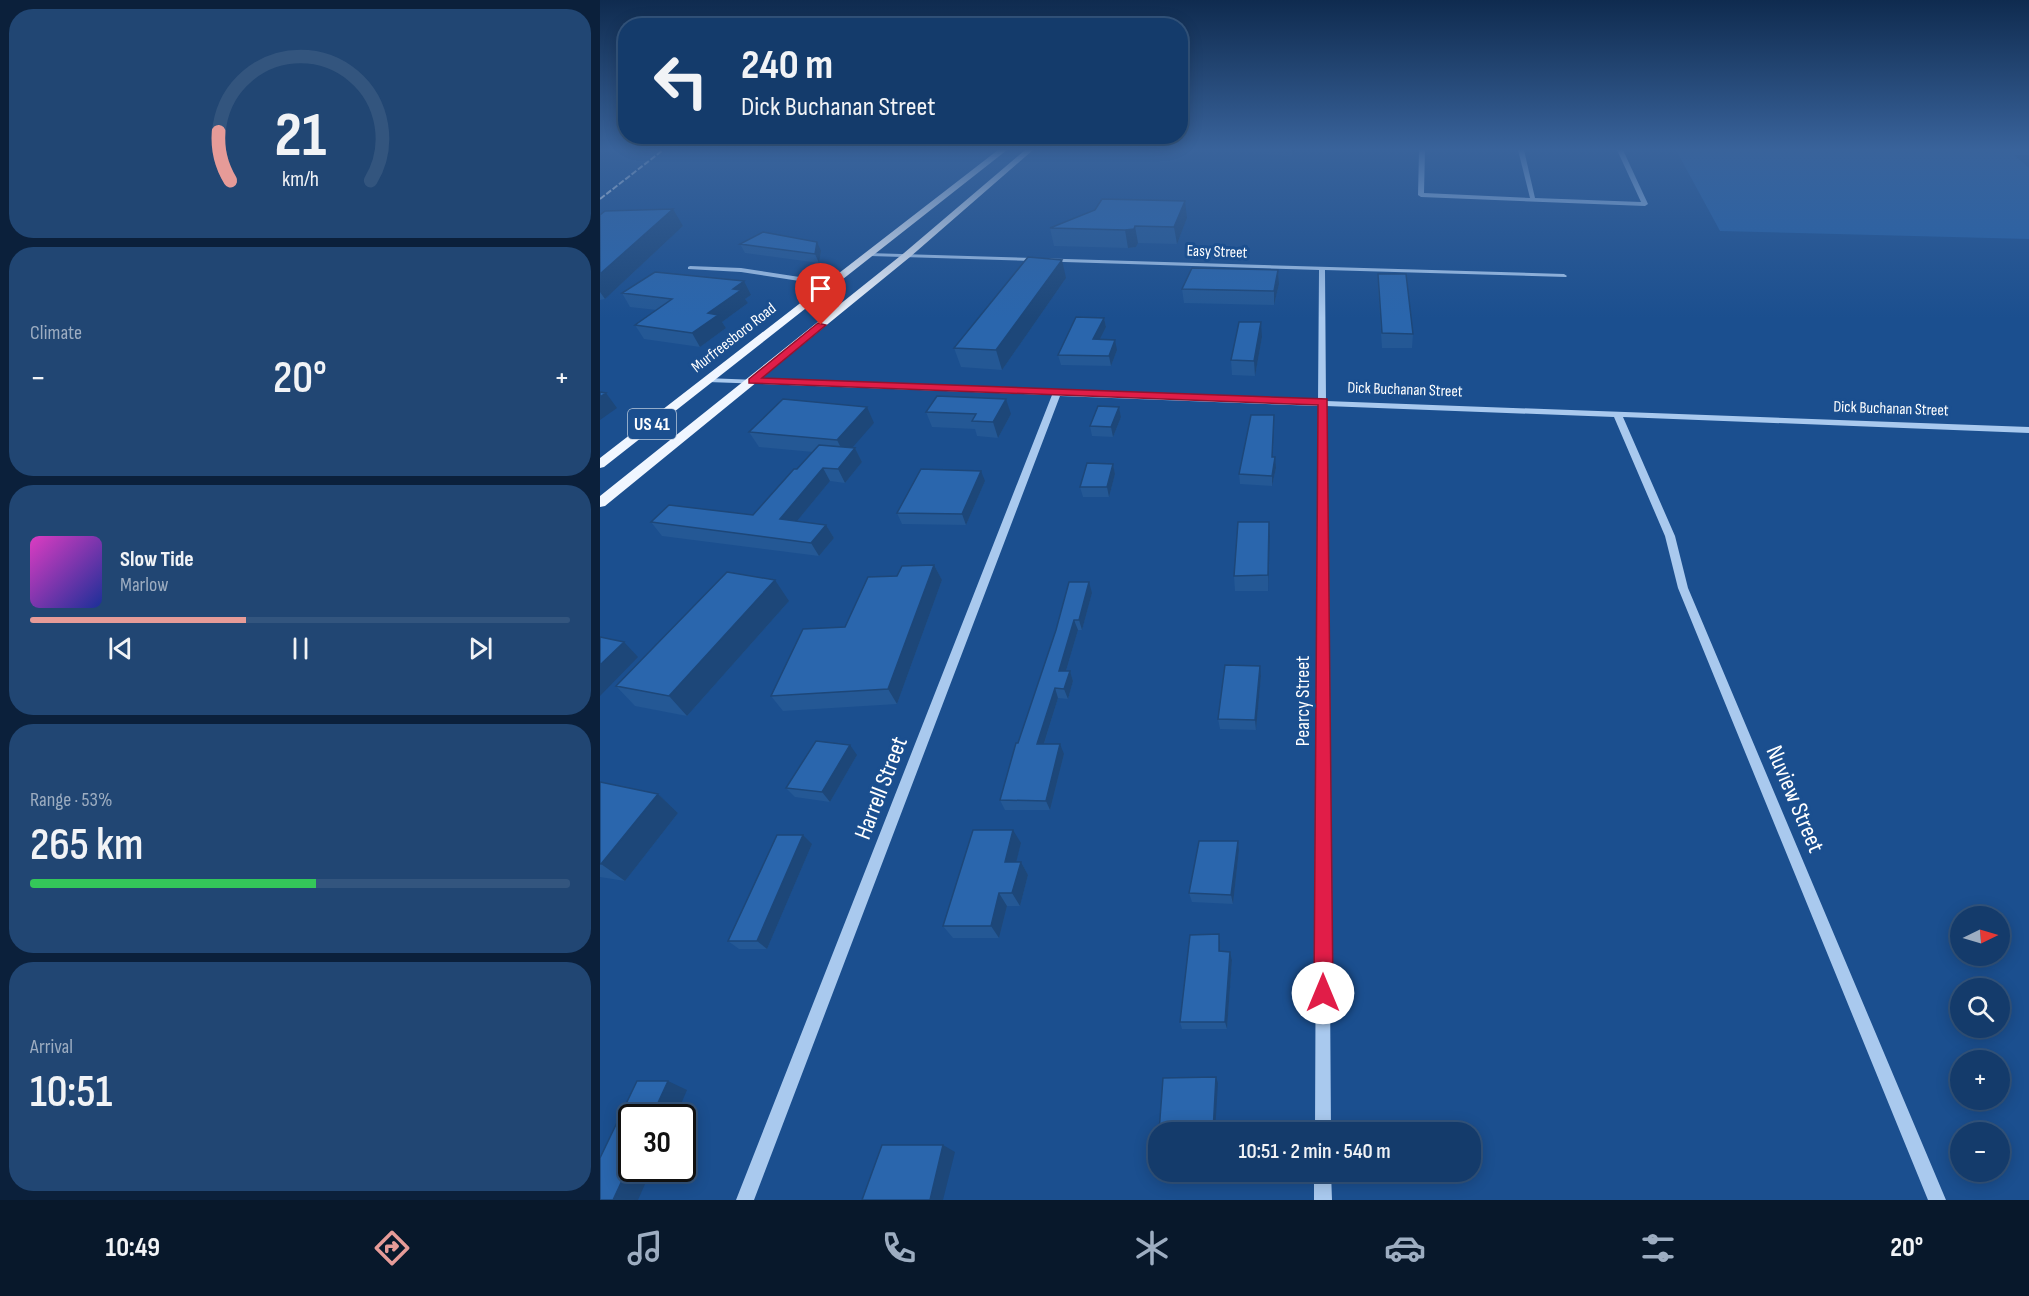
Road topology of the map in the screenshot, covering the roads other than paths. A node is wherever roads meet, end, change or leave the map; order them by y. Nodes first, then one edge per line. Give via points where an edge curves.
1 (931, 206) edge
2 (964, 206) edge
3 (870, 254) junction
4 (907, 255) junction
5 (690, 268) dead end
6 (1322, 269) junction
7 (1563, 276) dead end
8 (832, 284) junction
9 (708, 380) junction
10 (752, 381) junction
11 (1058, 391) junction
12 (1323, 402) junction
13 (1617, 414) junction
14 (2029, 430) edge
15 (600, 464) edge
16 (600, 503) edge
17 (1323, 1122) edge
18 (1323, 1182) edge
19 (745, 1200) edge
20 (1323, 1200) edge
21 (1937, 1200) edge

1 - 3 main road, Murfreesboro Road / US 41
2 - 4 main road
3 - 4 street, Easy Street
3 - 8 main road, Murfreesboro Road / US 41
4 - 6 street, Easy Street
4 - 10 main road
5 - 8 street via 741,270
6 - 7 street, Easy Street
6 - 12 street, Pearcy Street
8 - 9 main road, Murfreesboro Road / US 41
9 - 10 street, Dick Buchanan Street
9 - 15 main road, Murfreesboro Road / US 41
10 - 11 street, Dick Buchanan Street
10 - 16 main road
11 - 12 street, Dick Buchanan Street
11 - 19 street, Harrell Street
12 - 13 street, Dick Buchanan Street
12 - 17 street, Pearcy Street
13 - 14 street, Dick Buchanan Street
13 - 21 street, Nuview Street via 1670,536 1683,588
18 - 20 street

